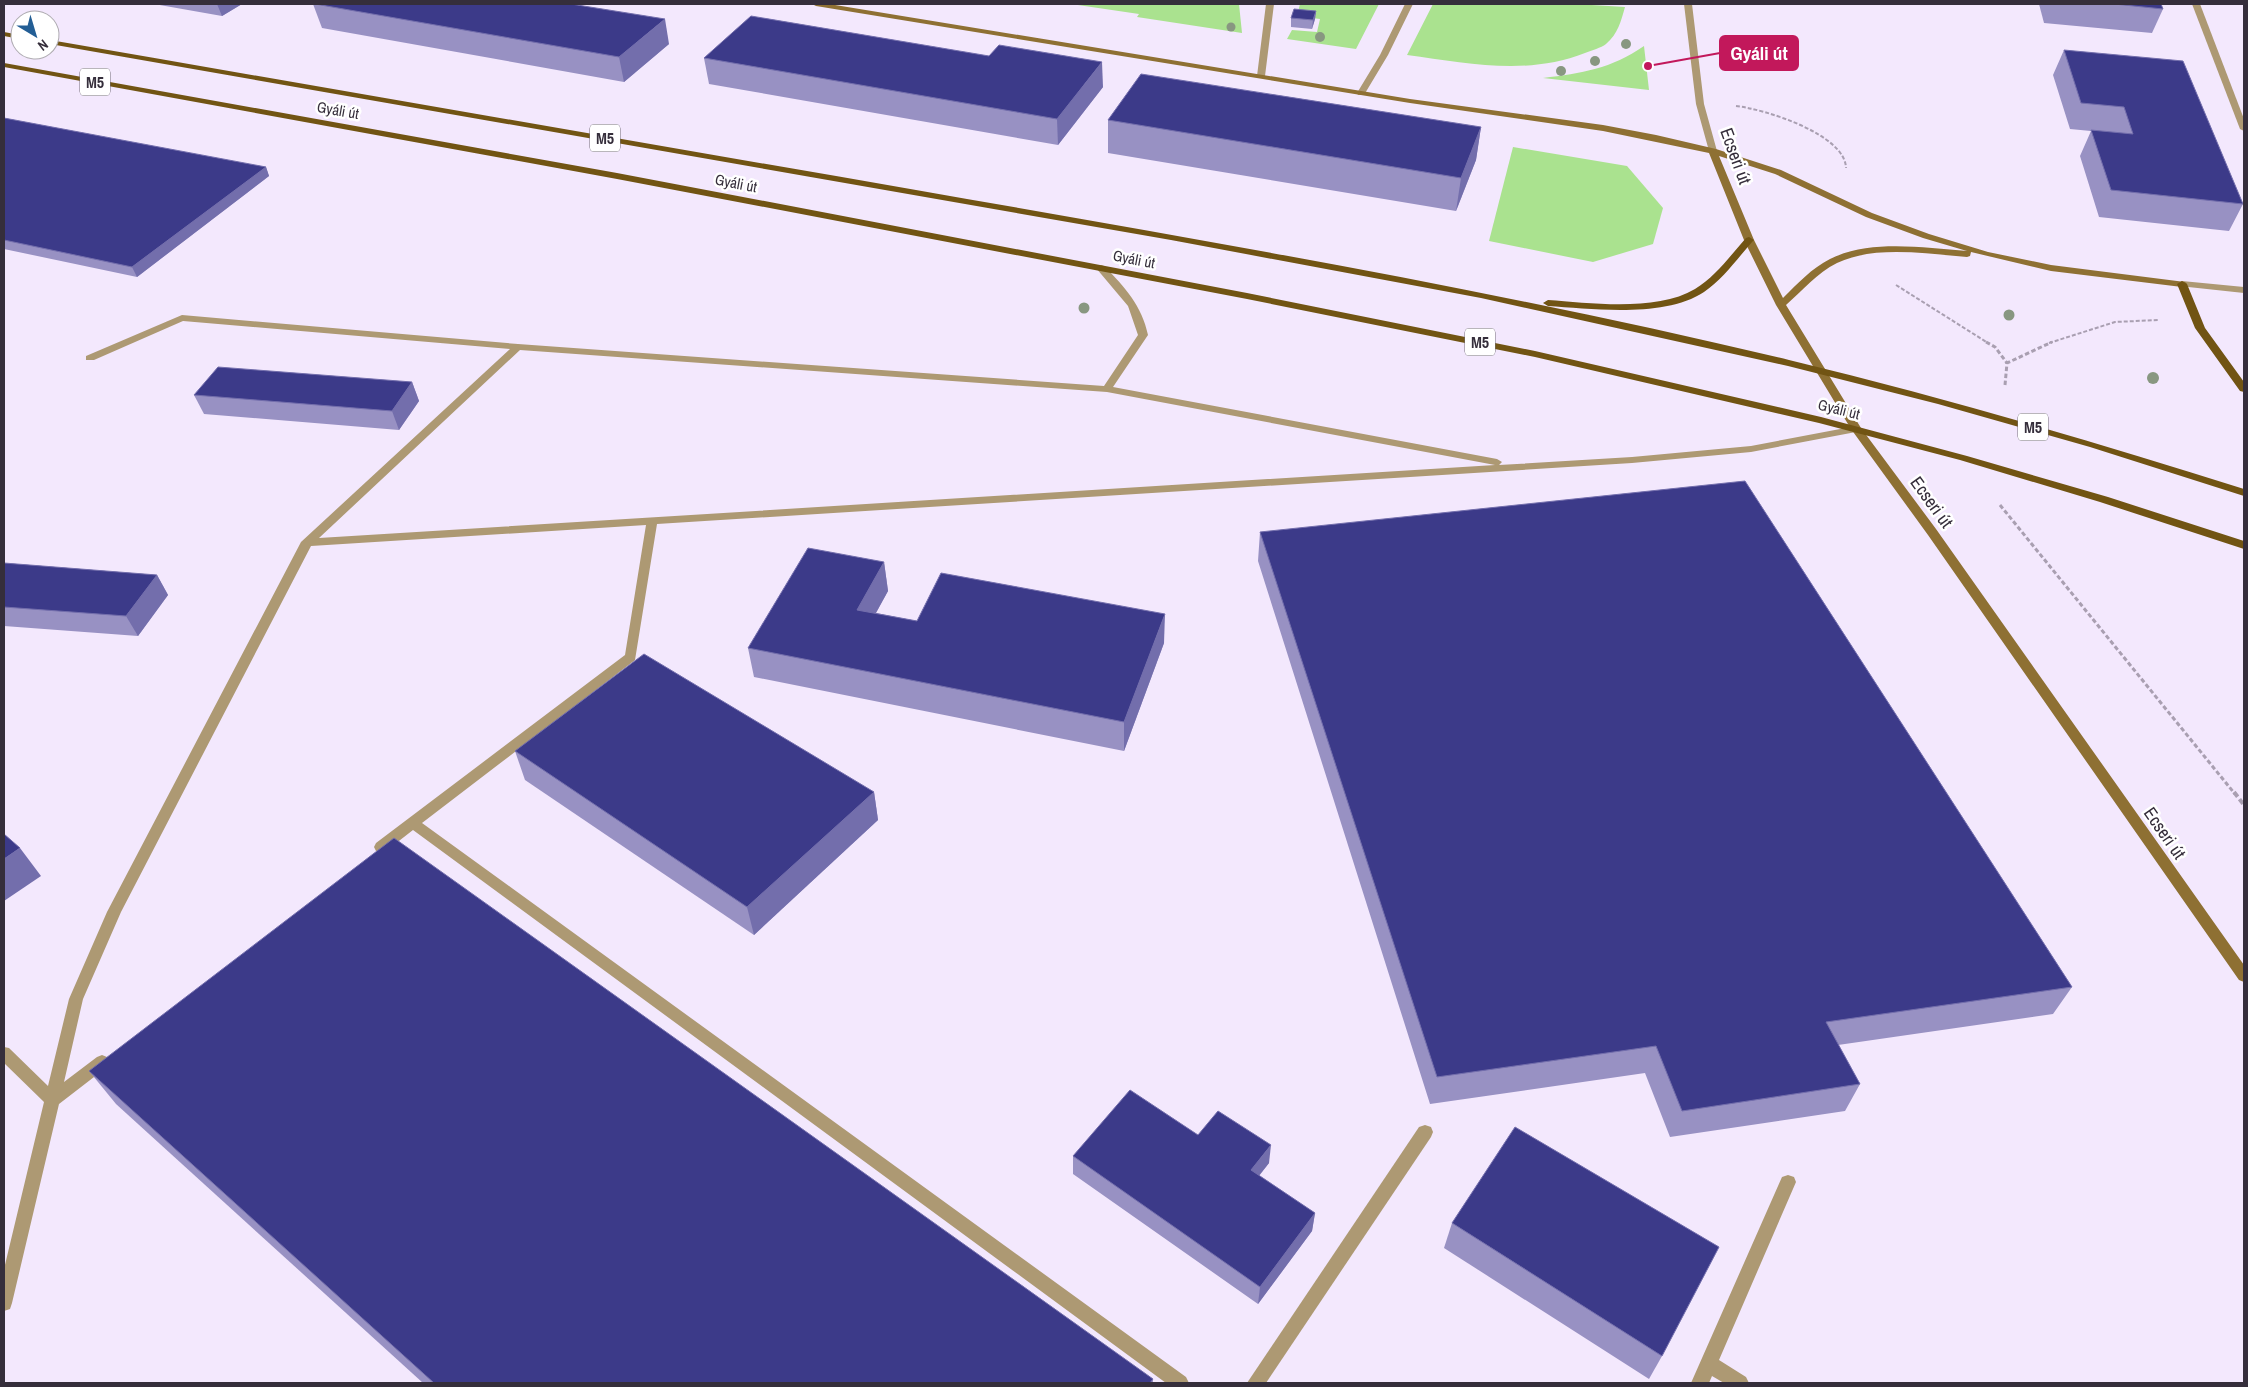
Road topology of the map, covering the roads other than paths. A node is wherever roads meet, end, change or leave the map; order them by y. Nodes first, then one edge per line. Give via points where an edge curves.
1 (816, 4) edge
2 (1270, 4) edge
3 (1409, 4) edge
4 (1688, 4) edge
5 (2196, 4) edge
6 (60, 44) edge
7 (4, 66) edge
8 (1261, 76) junction
9 (1361, 92) junction
10 (2244, 129) edge
11 (1713, 151) junction
12 (1749, 240) junction
13 (1986, 254) junction
14 (1101, 268) junction
15 (2182, 284) junction
16 (2244, 290) edge
17 (1508, 301) junction
18 (1782, 304) junction
19 (518, 347) junction
20 (90, 358) dead end
21 (1819, 369) junction
22 (1107, 389) junction
23 (2244, 389) edge
24 (1856, 429) junction
25 (1516, 466) junction
26 (2244, 493) edge
27 (652, 520) junction
28 (2169, 520) junction
29 (307, 542) junction
30 (2244, 546) edge
31 (2244, 552) edge
32 (413, 823) junction
33 (374, 853) edge
34 (2244, 976) edge
35 (115, 1052) edge
36 (4, 1053) edge
37 (52, 1100) junction
38 (1425, 1132) dead end
39 (1788, 1182) dead end
40 (17, 1243) junction
41 (4, 1254) edge
42 (4, 1303) edge
43 (1709, 1364) junction
44 (1180, 1383) edge
45 (1256, 1383) edge
46 (1700, 1383) edge
47 (1740, 1383) edge

1 - 8 street
2 - 8 street
3 - 9 street
4 - 11 street, Ecseri út via 1700,104
5 - 10 street
6 - 17 main road, Gyáli út / M5 via 1160,235
7 - 14 main road, Gyáli út / M5 via 551,163
8 - 9 street
9 - 11 street via 1603,128
11 - 12 street, Ecseri út
11 - 13 street via 1778,172 1926,236
12 - 17 main road via 1708,284 1691,296 1668,302 1601,306
12 - 18 street, Ecseri út
13 - 15 street via 2051,268
13 - 18 street via 1887,250 1851,256 1834,261 1814,274
14 - 22 street via 1132,300 1141,318 1143,335
14 - 24 main road, Gyáli út / M5 via 1365,318 1645,377
15 - 16 street
15 - 23 main road via 2200,328
17 - 21 main road, Gyáli út / M5
18 - 21 street, Ecseri út
19 - 20 street via 182,318
19 - 22 street
19 - 29 street
21 - 24 street, Ecseri út
21 - 26 main road, Gyáli út / M5 via 2058,433
22 - 25 street
24 - 25 street via 1750,449
24 - 28 main road, Gyáli út / M5
24 - 34 street, Ecseri út
25 - 27 street
27 - 29 street
27 - 32 street via 631,657
28 - 30 main road, Gyáli út / M5
28 - 31 main road
29 - 37 street via 114,912 76,999
32 - 33 street
32 - 44 street
35 - 37 street
36 - 37 street
37 - 40 street
38 - 45 street
39 - 43 street
40 - 41 street
40 - 42 street
43 - 46 street
43 - 47 street

